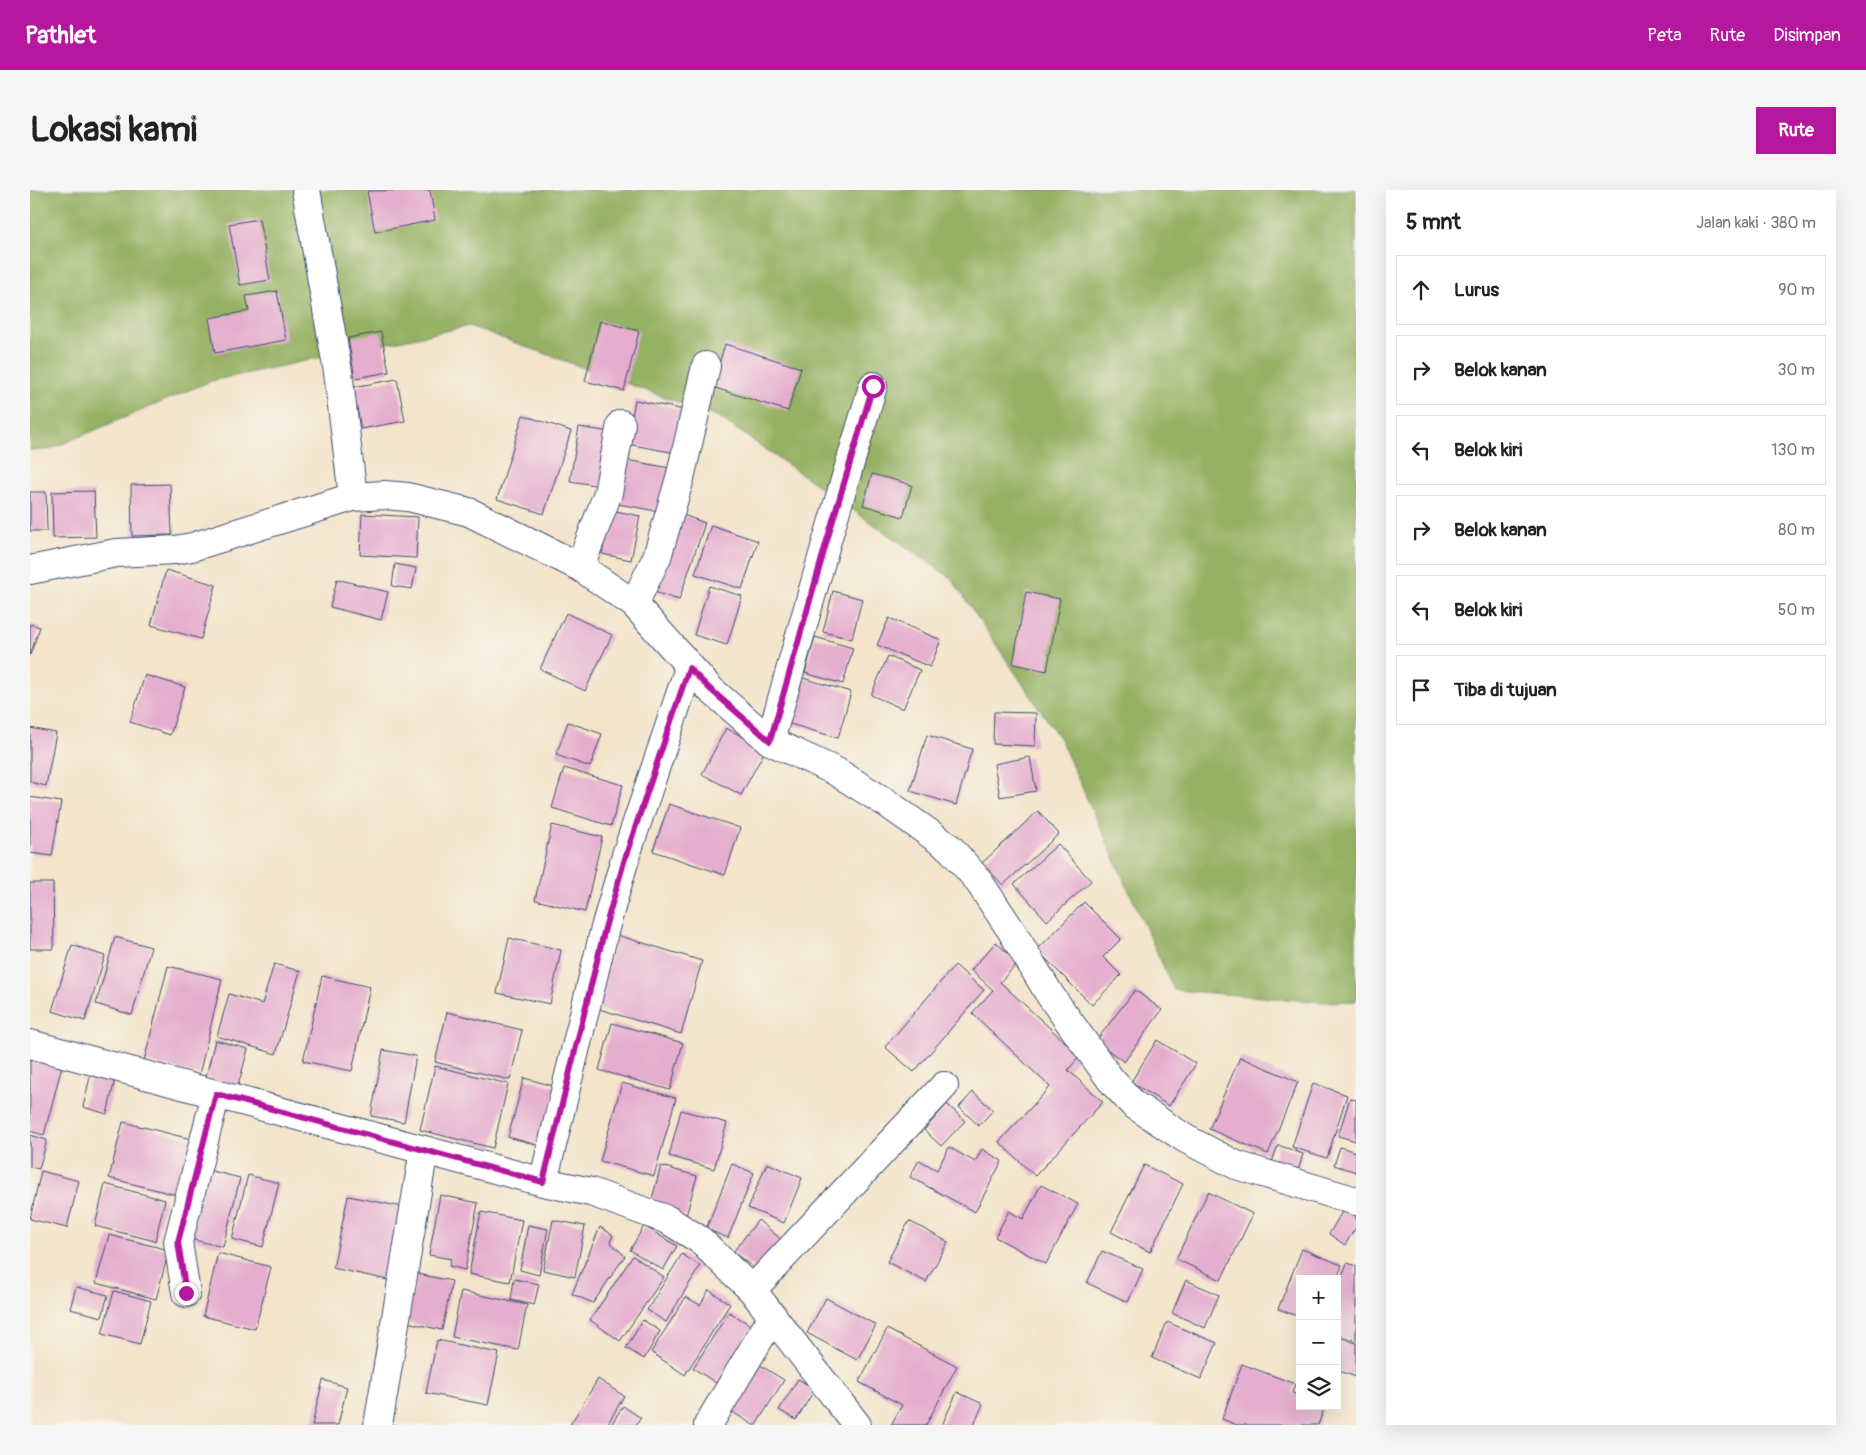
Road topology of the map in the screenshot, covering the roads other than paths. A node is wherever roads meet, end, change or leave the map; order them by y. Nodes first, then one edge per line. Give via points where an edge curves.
1 (306, 190) edge
2 (706, 366) dead end
3 (873, 386) dead end
4 (621, 424) dead end
5 (353, 497) junction
6 (580, 566) junction
7 (30, 570) edge
8 (634, 604) junction
9 (689, 668) junction
10 (770, 741) junction
11 (30, 1044) edge
12 (944, 1086) dead end
13 (216, 1094) junction
14 (424, 1150) junction
15 (543, 1182) junction
16 (1356, 1201) edge
17 (752, 1290) junction
18 (186, 1293) dead end
19 (773, 1316) junction
20 (845, 1419) edge
21 (378, 1425) edge
22 (708, 1425) edge

1 - 5 street via 338,372
2 - 8 street via 680,478 657,557
3 - 10 street
4 - 6 street via 608,493
5 - 6 street via 408,497 469,512
5 - 7 street via 192,547 116,553
6 - 8 street
8 - 9 street
9 - 10 street
9 - 15 street via 605,928
10 - 16 street via 835,771 950,848 977,880 1050,995 1110,1080 1133,1104 1186,1139 1236,1165
11 - 13 street
12 - 17 street
13 - 14 street
13 - 18 street via 178,1242
14 - 15 street
14 - 21 street
15 - 17 street via 590,1192 668,1220 700,1240
17 - 19 street
19 - 20 street
19 - 22 street

